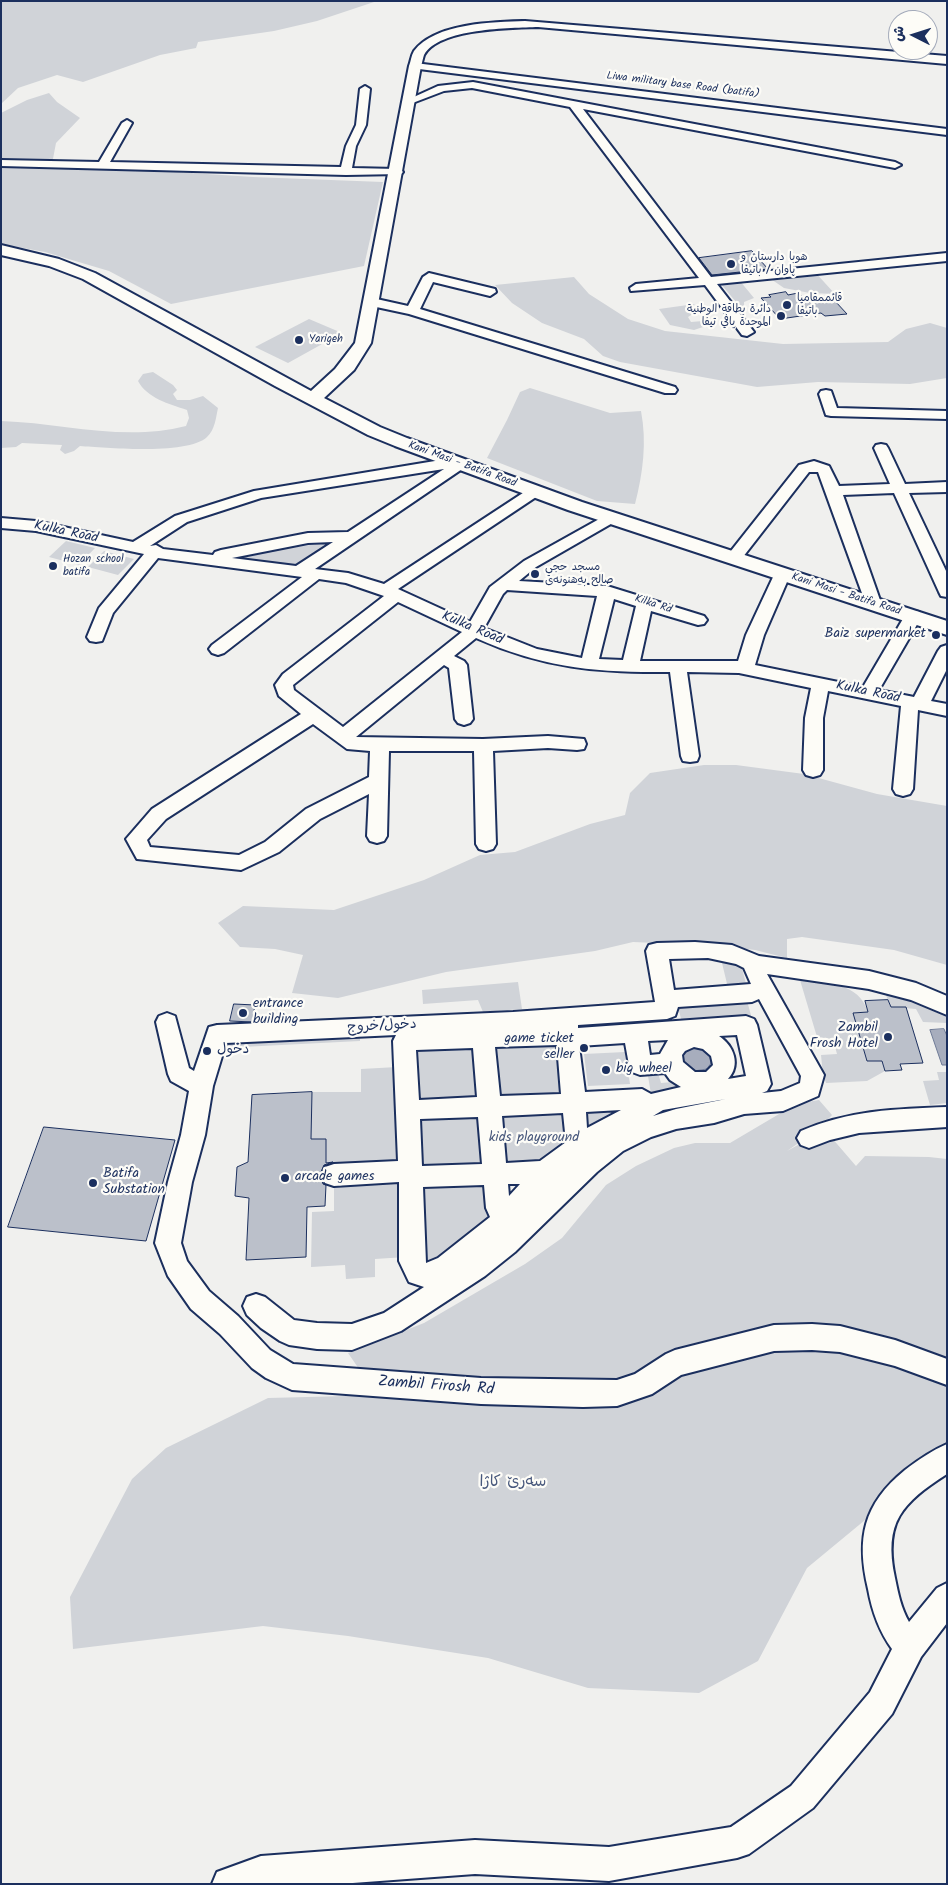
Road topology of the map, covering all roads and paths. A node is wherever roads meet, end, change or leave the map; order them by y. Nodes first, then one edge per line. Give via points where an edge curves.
1 (947, 60) edge
2 (415, 70) junction
3 (473, 85) junction
4 (365, 89) dead end
5 (410, 101) junction
6 (573, 104) junction
7 (128, 122) dead end
8 (947, 132) edge
9 (162, 154) dead end
10 (1, 163) edge
11 (103, 165) junction
12 (895, 165) dead end
13 (156, 166) junction
14 (346, 172) junction
15 (397, 172) junction
16 (1, 250) edge
17 (947, 257) edge
18 (708, 281) junction
19 (636, 288) dead end
20 (490, 292) dead end
21 (372, 302) junction
22 (412, 311) junction
23 (747, 332) dead end
24 (344, 367) junction
25 (282, 382) junction
26 (670, 390) dead end
27 (826, 394) dead end
28 (316, 400) junction
29 (947, 415) edge
30 (881, 448) dead end
31 (456, 464) junction
32 (947, 487) edge
33 (898, 489) junction
34 (834, 491) junction
35 (534, 492) junction
36 (610, 518) junction
37 (1, 523) edge
38 (351, 537) junction
39 (135, 548) junction
40 (155, 551) junction
41 (204, 559) junction
42 (733, 559) junction
43 (309, 572) junction
44 (782, 575) junction
45 (504, 585) junction
46 (607, 591) junction
47 (391, 592) junction
48 (947, 592) edge
49 (645, 602) junction
50 (872, 603) junction
51 (913, 616) junction
52 (698, 620) dead end
53 (947, 628) edge
54 (474, 630) junction
55 (96, 637) dead end
56 (218, 649) dead end
57 (947, 651) edge
58 (442, 656) junction
59 (589, 664) junction
60 (678, 666) junction
61 (630, 667) junction
62 (745, 668) junction
63 (821, 683) junction
64 (868, 693) junction
65 (915, 703) junction
66 (947, 710) edge
67 (313, 715) junction
68 (464, 719) dead end
69 (345, 736) junction
70 (380, 744) junction
71 (576, 744) dead end
72 (483, 745) junction
73 (690, 756) dead end
74 (813, 770) dead end
75 (379, 780) junction
76 (903, 789) dead end
77 (378, 836) dead end
78 (486, 844) dead end
79 (754, 964) junction
80 (752, 992) dead end
81 (666, 999) junction
82 (947, 1006) edge
83 (167, 1022) dead end
84 (567, 1030) junction
85 (635, 1032) junction
86 (692, 1033) junction
87 (483, 1038) junction
88 (211, 1052) joint
89 (753, 1057) junction
90 (724, 1058) junction
91 (671, 1063) junction
92 (640, 1065) junction
93 (201, 1086) junction
94 (704, 1088) junction
95 (574, 1103) junction
96 (640, 1106) junction
97 (489, 1107) junction
98 (408, 1110) junction
99 (947, 1117) edge
100 (810, 1138) dead end
101 (588, 1140) junction
102 (546, 1172) junction
103 (495, 1173) junction
104 (410, 1174) junction
105 (334, 1175) dead end
106 (506, 1217) junction
107 (418, 1274) junction
108 (418, 1304) junction
109 (256, 1306) dead end
110 (947, 1372) edge
111 (947, 1458) edge
112 (947, 1598) edge
113 (910, 1646) junction
114 (229, 1884) edge

1 - 2 main road via 514,24 464,30 429,43 419,52
2 - 3 street
2 - 5 main road
2 - 8 street, Liwa military base Road (batifa) via 460,70
3 - 5 street via 442,88
3 - 6 street
4 - 14 street via 360,125 351,146
5 - 15 main road
6 - 12 street
6 - 18 street
7 - 11 street
9 - 13 street
10 - 11 street
11 - 13 street
13 - 14 street
14 - 15 street
15 - 21 main road
16 - 25 main road, Kani Masi - Batifa Road via 54,262 89,276
17 - 18 street
18 - 19 street
18 - 23 street
20 - 22 street via 429,277
21 - 22 street
21 - 24 main road via 363,342 357,355
22 - 26 street
24 - 25 main road
24 - 28 main road
24 - 28 main road via 348,369 332,397
25 - 28 main road, Kani Masi - Batifa Road
27 - 29 street via 831,412
28 - 31 main road, Kani Masi - Batifa Road via 374,431
30 - 33 street
31 - 35 main road, Kani Masi - Batifa Road
31 - 38 street
31 - 39 street via 259,494 181,519
32 - 33 street
33 - 34 street
33 - 48 street
34 - 42 street via 824,469 813,460
34 - 50 street
35 - 36 main road, Kani Masi - Batifa Road
35 - 47 street
36 - 42 main road, Kani Masi - Batifa Road
36 - 45 street via 530,564
37 - 39 street, Kulka Road via 36,526
38 - 41 street via 308,538
38 - 43 street
39 - 40 street, Kulka Road
40 - 41 street, Kulka Road
40 - 55 street via 105,612
41 - 43 street, Kulka Road
42 - 44 main road, Kani Masi - Batifa Road
43 - 47 street, Kulka Road via 348,578
43 - 56 street
44 - 50 main road, Kani Masi - Batifa Road
44 - 62 street via 755,635
45 - 46 street, Kilka Rd
45 - 54 street via 496,592
46 - 49 street, Kilka Rd
46 - 59 street
47 - 54 street, Kulka Road
47 - 67 street via 284,685 285,692
49 - 52 street, Kilka Rd
49 - 61 street
50 - 51 main road, Kani Masi - Batifa Road
51 - 53 main road, Kani Masi - Batifa Road
51 - 64 street
54 - 58 street
54 - 59 street, Kulka Road via 532,654
57 - 65 street
58 - 68 street via 458,665
58 - 69 street
59 - 61 street, Kulka Road
60 - 61 street, Kulka Road
60 - 62 street, Kulka Road
60 - 73 street
62 - 63 street, Kulka Road
63 - 64 street, Kulka Road
63 - 74 street via 814,718
64 - 65 street, Kulka Road
65 - 66 street, Kulka Road
65 - 76 street
67 - 69 street
67 - 75 street via 159,814 136,839 144,854 241,863 272,848 313,814
69 - 70 street via 354,744
70 - 72 street
70 - 75 street
71 - 72 street
72 - 78 street
75 - 77 street
79 - 81 street via 744,957 720,951 658,951
79 - 82 street via 869,980 916,992
79 - 108 street via 755,972 813,1075 810,1089 783,1101 744,1104 644,1128 588,1164 506,1244 476,1268
80 - 81 street
81 - 84 street via 668,1010
83 - 93 street via 179,1074
84 - 85 street
84 - 87 street
84 - 88 street, دخول/خروج via 217,1034
84 - 95 street
85 - 86 street
85 - 92 street
86 - 89 street via 746,1025
86 - 90 street via 717,1046
86 - 91 street via 673,1049
87 - 97 street
87 - 98 street via 404,1041
88 - 93 street, Zambil Firosh Rd
89 - 90 street
89 - 94 street via 759,1084
90 - 94 street via 720,1074
91 - 92 street
91 - 94 street via 680,1076
92 - 96 street via 645,1090
93 - 110 street, Zambil Firosh Rd via 168,1243 177,1268 200,1300 261,1359 292,1377 481,1390 617,1393 642,1385 675,1363 774,1338 812,1337 840,1339 895,1353
94 - 96 street
95 - 96 street
95 - 97 street
95 - 101 street via 576,1139
96 - 101 street
97 - 98 street
97 - 103 street
98 - 104 street
99 - 100 street via 873,1120 843,1125
101 - 102 street
102 - 103 street
102 - 106 street
103 - 104 street
103 - 106 street via 498,1208
104 - 105 street
104 - 107 street via 412,1261
106 - 107 street via 447,1267 426,1275
107 - 108 street via 415,1286
108 - 109 street via 392,1322 352,1337 289,1332
111 - 113 street via 905,1487 883,1513 878,1527 876,1553 890,1619
112 - 113 street
113 - 114 street via 881,1703 802,1797 737,1842 609,1864 476,1857 261,1873

